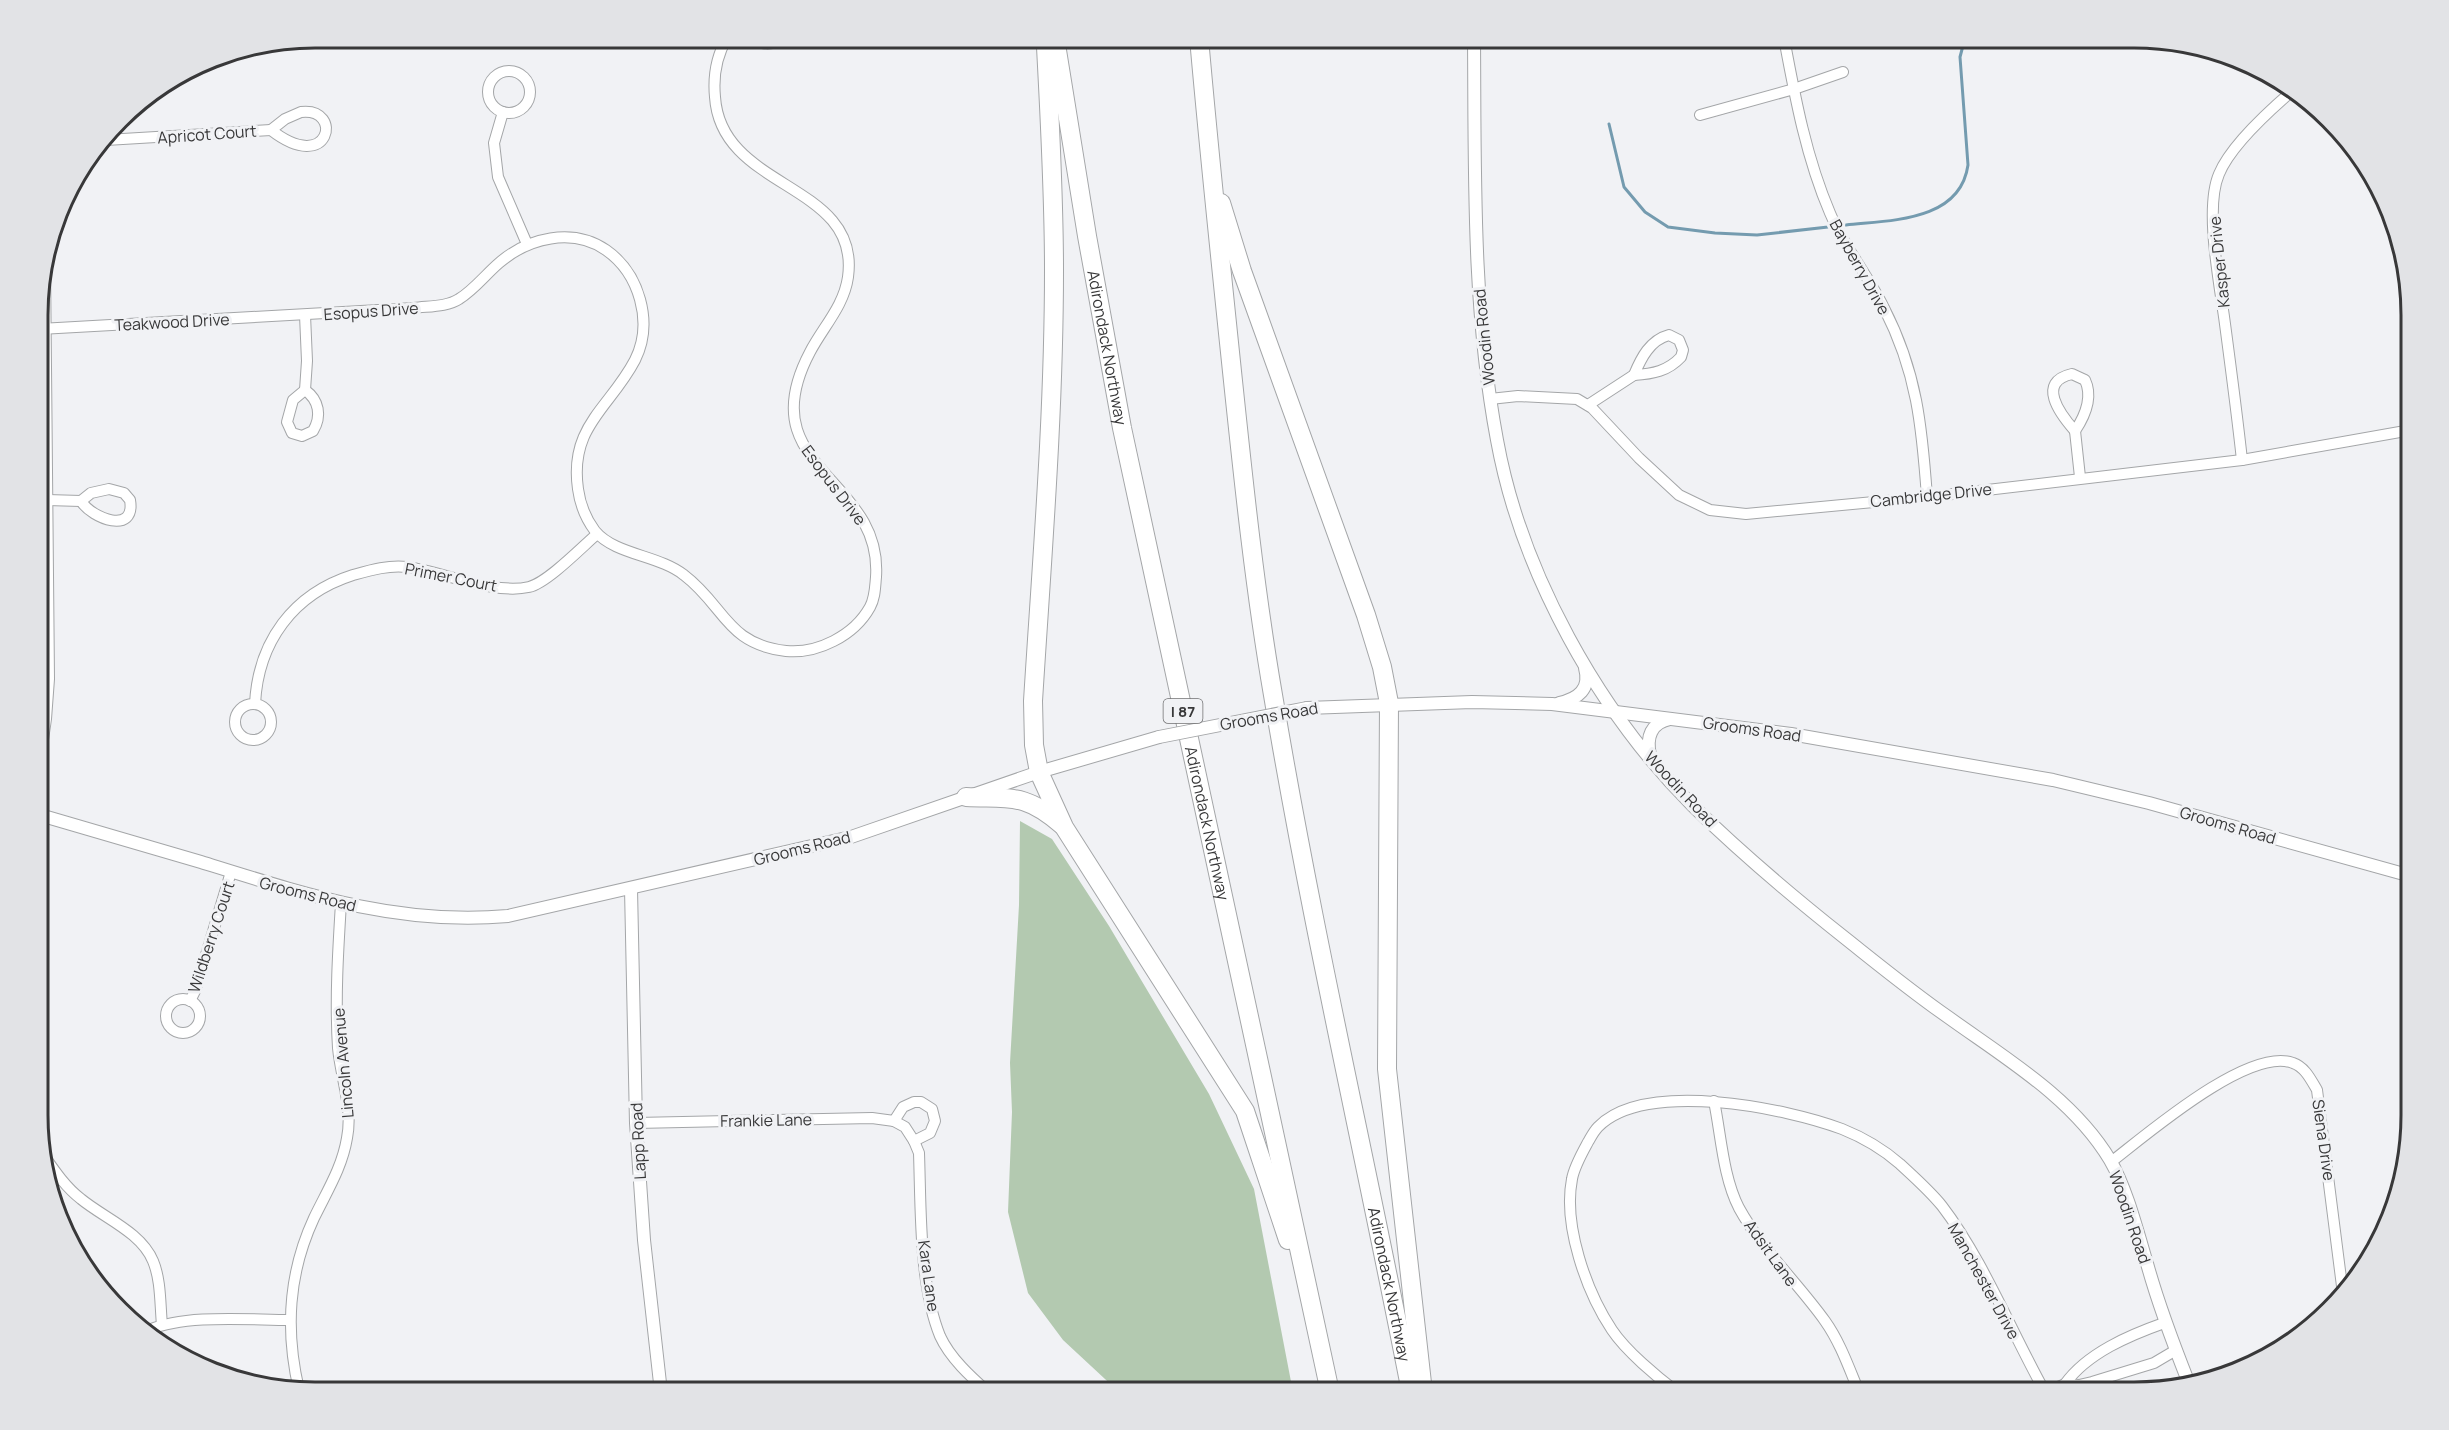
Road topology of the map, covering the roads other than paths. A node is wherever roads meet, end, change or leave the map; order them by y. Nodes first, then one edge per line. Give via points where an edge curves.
1 (724, 48) edge
2 (1046, 48) edge
3 (1057, 48) edge
4 (1200, 48) edge
5 (1474, 48) edge
6 (1786, 48) edge
7 (1843, 72) dead end
8 (1794, 89) junction
9 (2287, 96) edge
10 (503, 112) junction
11 (1700, 115) dead end
12 (271, 130) junction
13 (114, 140) edge
14 (1210, 166) junction
15 (527, 244) junction
16 (305, 315) junction
17 (48, 329) edge
18 (1634, 375) junction
19 (305, 390) dead end
20 (1490, 399) junction
21 (1588, 405) junction
22 (2075, 431) junction
23 (2401, 432) edge
24 (2242, 460) junction
25 (2080, 477) junction
26 (1927, 497) junction
27 (48, 500) edge
28 (81, 501) dead end
29 (597, 534) junction
30 (1584, 664) junction
31 (1389, 703) junction
32 (255, 704) dead end
33 (1552, 704) junction
34 (1614, 710) junction
35 (1673, 718) junction
36 (1650, 756) junction
37 (1039, 772) junction
38 (966, 797) junction
39 (48, 817) edge
40 (1064, 827) junction
41 (231, 872) junction
42 (2401, 873) edge
43 (631, 889) junction
44 (341, 903) junction
45 (190, 1000) dead end
46 (1714, 1101) junction
47 (894, 1121) junction
48 (636, 1123) junction
49 (914, 1141) junction
50 (2111, 1162) junction
51 (54, 1170) edge
52 (2342, 1283) edge
53 (290, 1320) junction
54 (2164, 1323) junction
55 (162, 1325) junction
56 (1317, 1327) junction
57 (154, 1328) edge
58 (2176, 1350) junction
59 (2186, 1377) edge
60 (297, 1381) edge
61 (660, 1382) edge
62 (977, 1382) edge
63 (1328, 1382) edge
64 (1409, 1382) edge
65 (1422, 1382) edge
66 (1662, 1382) edge
67 (1855, 1382) edge
68 (2040, 1382) edge
69 (2066, 1382) edge
70 (2092, 1382) edge

1 - 29 street, Esopus Drive via 715,69 714,85 715,108 725,134 744,156 824,210 847,249 845,290 840,305 809,353 794,389 792,415 799,438 812,458 858,512 874,541 874,598 856,625 824,646 805,652 782,650 744,639 703,592 674,567 617,546
2 - 37 highway via 1054,271 1033,701
3 - 56 highway, Adirondack Northway / I 87 via 1122,428
4 - 14 highway, Adirondack Northway
5 - 20 street, Woodin Road via 1474,216
6 - 8 street, Bayberry Drive
7 - 8 street
8 - 11 street
8 - 26 street, Bayberry Drive via 1811,160 1830,214 1884,306 1907,360 1922,426
9 - 24 street, Kasper Drive via 2256,124 2225,164 2218,175 2214,196 2217,259
10 - 10 street via 515,111 528,99 530,87 514,71 502,72 489,84 490,101
10 - 15 street via 494,143 498,177
12 - 12 street, Apricot Court via 285,119 307,111 323,119 327,128 320,142 305,147 285,141
12 - 13 street, Apricot Court
14 - 31 highway via 1242,271 1366,615
14 - 64 highway, Adirondack Northway via 1247,514 1272,693
15 - 16 street, Esopus Drive via 451,303
15 - 29 street, Esopus Drive via 554,237 593,242 614,256 629,273 642,304 642,335 635,360 586,429 577,459 582,509
16 - 17 street, Teakwood Drive
16 - 19 street
18 - 18 street via 1654,343 1670,335 1679,340 1683,350 1676,363 1656,373
18 - 21 street
20 - 21 street, Cambridge Drive via 1561,397
20 - 30 street, Woodin Road via 1497,444 1520,527
21 - 26 street, Cambridge Drive via 1679,495 1710,510 1746,514
22 - 22 street via 2060,413 2054,397 2058,380 2072,374 2085,380 2089,394
22 - 25 street
23 - 24 street, Cambridge Drive
24 - 25 street, Cambridge Drive
25 - 26 street, Cambridge Drive
27 - 28 street
29 - 32 street, Primer Court via 528,588 482,585 407,567 375,569 322,588 291,612 268,645 256,680
30 - 33 street via 1587,682 1581,693
30 - 34 street, Woodin Road
31 - 33 street, Grooms Road
31 - 37 street, Grooms Road, bridge via 1307,708 1159,737
31 - 65 highway via 1387,1069
33 - 34 street, Grooms Road
34 - 35 street, Grooms Road
34 - 36 street, Woodin Road
35 - 36 street via 1660,721 1651,730 1647,741
35 - 42 street, Grooms Road via 1791,734 2053,780
36 - 50 street, Woodin Road via 1692,804 1779,886 1908,989 2037,1080 2068,1109
37 - 38 street, Grooms Road
37 - 40 highway
38 - 40 highway via 1033,803
38 - 43 street, Grooms Road via 851,837
39 - 41 street, Grooms Road
40 - 56 highway via 1245,1111
41 - 44 street, Grooms Road
41 - 45 street, Wildberry Court
43 - 44 street, Grooms Road via 508,916 474,919 425,918
43 - 48 street, Lapp Road
44 - 53 street, Lincoln Avenue via 337,1007 347,1138 339,1172 315,1217 298,1263
46 - 66 street, Manchester Drive via 1647,1103 1611,1117 1597,1127 1572,1178 1570,1201 1575,1245 1589,1285 1612,1330
46 - 67 street, Adsit Lane via 1738,1206 1753,1231 1826,1322
46 - 68 street, Manchester Drive via 1802,1117 1843,1130 1899,1163 1941,1205 1966,1243
47 - 48 street, Frankie Lane via 872,1118
47 - 49 street via 905,1127
47 - 49 street via 908,1104 921,1102 932,1109 933,1127
48 - 61 street, Lapp Road
49 - 62 street, Kara Lane via 919,1153 927,1288 932,1311 941,1338
50 - 52 street, Siena Drive via 2226,1079 2256,1065 2293,1062 2307,1073 2317,1090
50 - 54 street, Woodin Road via 2135,1224
51 - 55 street via 79,1198 146,1249 158,1277
53 - 55 street
53 - 60 street, Lincoln Avenue via 291,1357
54 - 58 street, Woodin Road
54 - 69 street, Manchester Drive via 2116,1344 2074,1371
55 - 57 street
56 - 63 highway, Adirondack Northway / I 87
58 - 59 street, Woodin Road
58 - 70 street, Manchester Drive via 2154,1363

